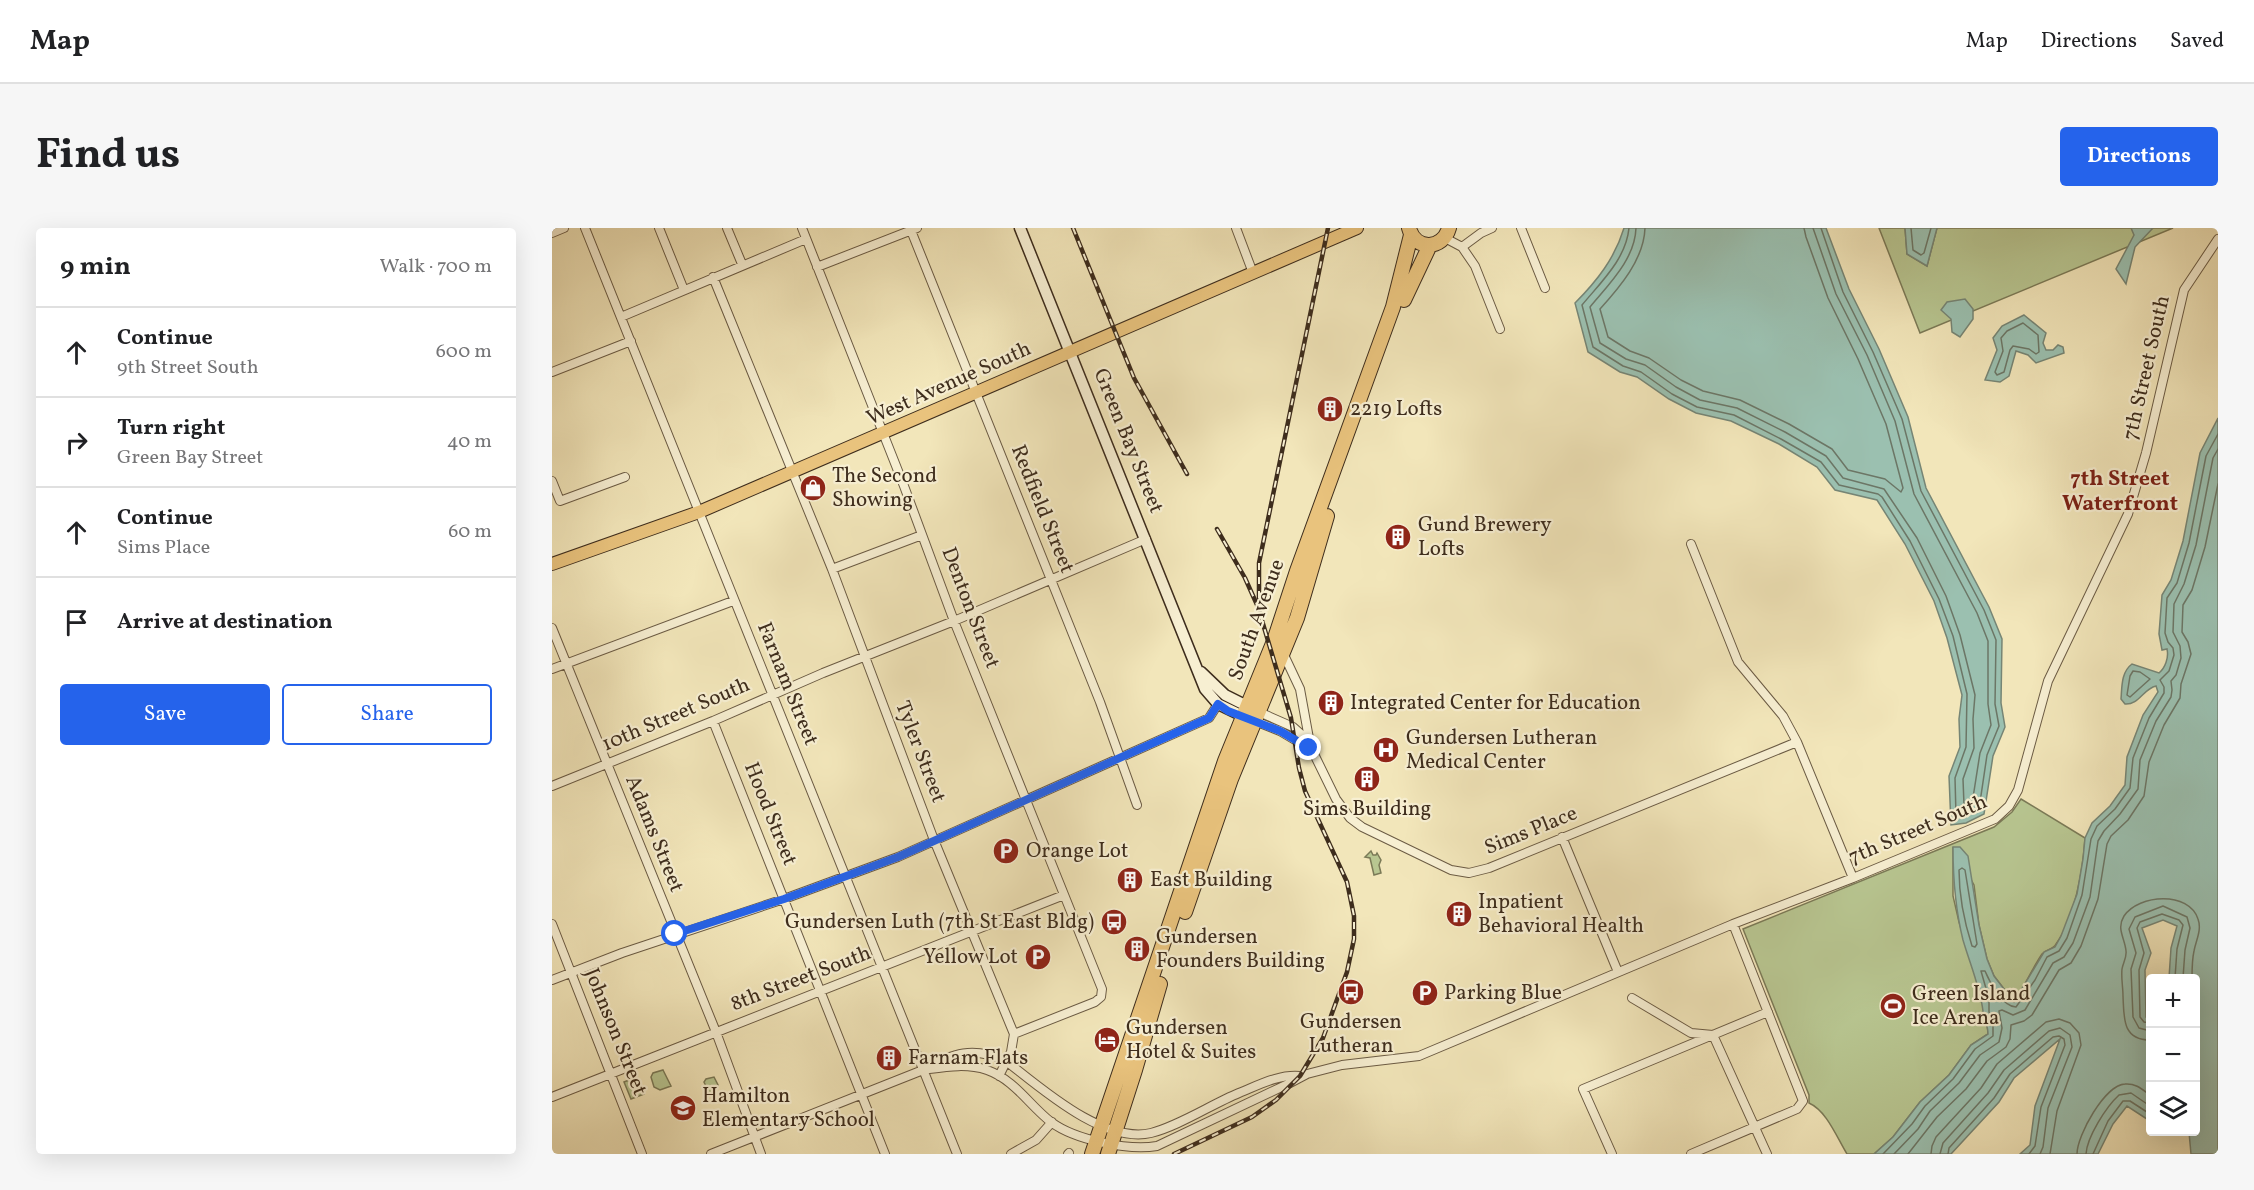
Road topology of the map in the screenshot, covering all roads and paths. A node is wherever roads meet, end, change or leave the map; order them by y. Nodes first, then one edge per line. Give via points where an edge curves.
1 (564, 228) edge
2 (585, 228) edge
3 (659, 228) edge
4 (727, 228) edge
5 (802, 228) edge
6 (1020, 228) edge
7 (1236, 228) edge
8 (1492, 228) edge
9 (1521, 228) edge
10 (912, 229) edge
11 (1349, 230) edge
12 (1409, 231) edge
13 (552, 233) edge
14 (1447, 233) edge
15 (806, 238) junction
16 (2218, 239) edge
17 (1430, 245) junction
18 (1462, 247) junction
19 (742, 264) junction
20 (818, 267) junction
21 (1253, 273) junction
22 (714, 278) junction
23 (1545, 288) dead end
24 (684, 290) junction
25 (621, 317) junction
26 (1500, 329) dead end
27 (631, 341) junction
28 (1071, 352) junction
29 (552, 372) edge
30 (976, 393) junction
31 (884, 434) junction
32 (792, 473) junction
33 (626, 477) dead end
34 (552, 481) edge
35 (699, 512) junction
36 (922, 535) junction
37 (1146, 539) junction
38 (1691, 544) dead end
39 (552, 564) edge
40 (832, 569) junction
41 (1051, 580) junction
42 (734, 601) junction
43 (954, 621) junction
44 (552, 628) edge
45 (1284, 655) junction
46 (863, 656) junction
47 (567, 664) junction
48 (552, 669) edge
49 (1198, 669) junction
50 (773, 694) junction
51 (1218, 704) junction
52 (1251, 714) junction
53 (713, 721) junction
54 (1797, 742) junction
55 (1312, 751) junction
56 (1121, 758) junction
57 (607, 764) junction
58 (552, 786) edge
59 (1026, 800) junction
60 (1137, 804) dead end
61 (1563, 837) junction
62 (934, 840) junction
63 (847, 877) junction
64 (1853, 878) junction
65 (1064, 895) junction
66 (784, 899) junction
67 (552, 924) edge
68 (1733, 924) junction
69 (972, 930) junction
70 (675, 934) junction
71 (882, 967) junction
72 (1618, 972) junction
73 (572, 973) junction
74 (552, 980) edge
75 (821, 990) junction
76 (1632, 998) dead end
77 (1768, 1012) junction
78 (716, 1032) junction
79 (1014, 1034) junction
80 (1713, 1035) junction
81 (1006, 1061) junction
82 (924, 1070) junction
83 (612, 1074) junction
84 (999, 1076) junction
85 (1300, 1076) junction
86 (862, 1094) junction
87 (552, 1097) edge
88 (1052, 1122) junction
89 (1102, 1124) junction
90 (1755, 1128) junction
91 (1116, 1130) junction
92 (754, 1137) junction
93 (1097, 1140) junction
94 (1109, 1149) edge
95 (1695, 1153) edge
96 (642, 1154) edge
97 (711, 1154) edge
98 (761, 1154) edge
99 (885, 1154) edge
100 (957, 1154) edge
101 (1011, 1154) edge
102 (1092, 1154) edge
103 (1612, 1154) edge
104 (1767, 1154) edge

1 - 13 street
2 - 25 street, Farnam Street
3 - 24 street
4 - 19 street
5 - 15 street, Denton Street
6 - 28 street, Green Bay Street
7 - 21 street
8 - 18 street
9 - 23 street
10 - 20 street
10 - 30 street, Redfield Street
11 - 21 main road, West Avenue South
12 - 17 highway, South Avenue via 1421,244
12 - 52 highway, South Avenue via 1404,270 1390,318 1297,571
14 - 17 highway
14 - 18 street
15 - 19 street
15 - 20 street, Denton Street
16 - 64 street, 7th Street South via 2184,290 2128,514 2048,681 2014,799 1988,823
17 - 45 highway, South Avenue via 1406,293 1362,415
18 - 26 street via 1475,266
19 - 22 street
20 - 31 street, Denton Street
21 - 28 main road, West Avenue South
22 - 24 street
22 - 32 street, Tyler Street
24 - 25 street
25 - 27 street, Farnam Street
27 - 29 street
27 - 35 street, Farnam Street
28 - 30 main road, West Avenue South
28 - 37 street, Green Bay Street
30 - 31 main road, West Avenue South
30 - 41 street, Redfield Street
31 - 32 main road, West Avenue South
31 - 36 street, Denton Street
32 - 35 main road, West Avenue South
32 - 40 street, Tyler Street
33 - 34 street via 560,501
35 - 39 main road, West Avenue South
35 - 42 street, Farnam Street
36 - 40 street
36 - 43 street, Denton Street
37 - 41 street, 10th Street South
37 - 49 street, Green Bay Street
38 - 54 street via 1738,662 1783,716
40 - 46 street, Tyler Street
41 - 43 street, 10th Street South
41 - 56 street, Redfield Street
42 - 47 street
42 - 50 street, Farnam Street
43 - 46 street, 10th Street South
43 - 59 street, Denton Street
44 - 47 street, Adams Street
45 - 52 highway, South Avenue
45 - 55 street, Sims Place via 1300,689
46 - 50 street, 10th Street South
46 - 62 street, Tyler Street
47 - 48 street
47 - 57 street, Adams Street
49 - 51 street, Green Bay Street via 1209,695
49 - 52 street, Green Bay Street
50 - 53 street, 10th Street South
50 - 63 street, Farnam Street
51 - 52 street
51 - 56 street via 1209,718
52 - 55 street
52 - 89 highway, South Avenue via 1217,785
52 - 91 highway, South Avenue via 1159,987
53 - 57 street, 10th Street South
53 - 66 street, Hood Street
54 - 61 street, Sims Place
54 - 64 street
55 - 61 street, Sims Place via 1350,818 1456,872 1480,871
56 - 59 street
56 - 60 street, Redfield Street
57 - 58 street, 10th Street South
57 - 70 street, Adams Street
59 - 62 street
59 - 65 street, Denton Street
61 - 72 street
62 - 63 street
62 - 69 street, Tyler Street
63 - 66 street
63 - 71 street, Farnam Street
64 - 68 street, 7th Street South
65 - 69 street, 8th Street South
65 - 79 street, Denton Street via 1102,995
66 - 70 street
66 - 75 street, Hood Street
67 - 73 street, Johnson Street
68 - 72 street, 7th Street South
68 - 77 street
69 - 71 street, 8th Street South
69 - 79 street, Tyler Street
70 - 73 street
70 - 78 street, Adams Street
71 - 75 street, 8th Street South
71 - 82 street, Farnam Street
72 - 85 street, 7th Street South via 1419,1056 1342,1065
73 - 74 street
73 - 83 street, Johnson Street
75 - 78 street, 8th Street South
75 - 86 street, Hood Street
76 - 80 street via 1691,1033
77 - 80 street
77 - 90 street via 1803,1104
78 - 83 street, 8th Street South
78 - 92 street, Adams Street
79 - 81 street via 1014,1045
80 - 90 street
80 - 103 street via 1583,1089
81 - 82 street, 7th Street South via 963,1052
81 - 84 street
81 - 89 street, 7th Street South via 1064,1106
82 - 84 street, 7th Street South via 964,1065
82 - 86 street, 7th Street South
82 - 100 street, Farnam Street
83 - 87 street, 8th Street South
83 - 96 street, Johnson Street
84 - 88 street, 7th Street South
85 - 91 street, 7th Street South via 1288,1075 1262,1084 1153,1132 1131,1134
85 - 94 street, 7th Street South via 1157,1146
86 - 92 street, 7th Street South
86 - 99 street, Hood Street
88 - 93 street, 7th Street South
88 - 101 street via 1036,1140
89 - 91 street, 7th Street South
89 - 93 highway, South Avenue
90 - 95 street
90 - 104 street
91 - 94 highway, South Avenue
92 - 97 street, 7th Street South
92 - 98 street, Adams Street
93 - 94 street, 7th Street South
93 - 102 highway, South Avenue

